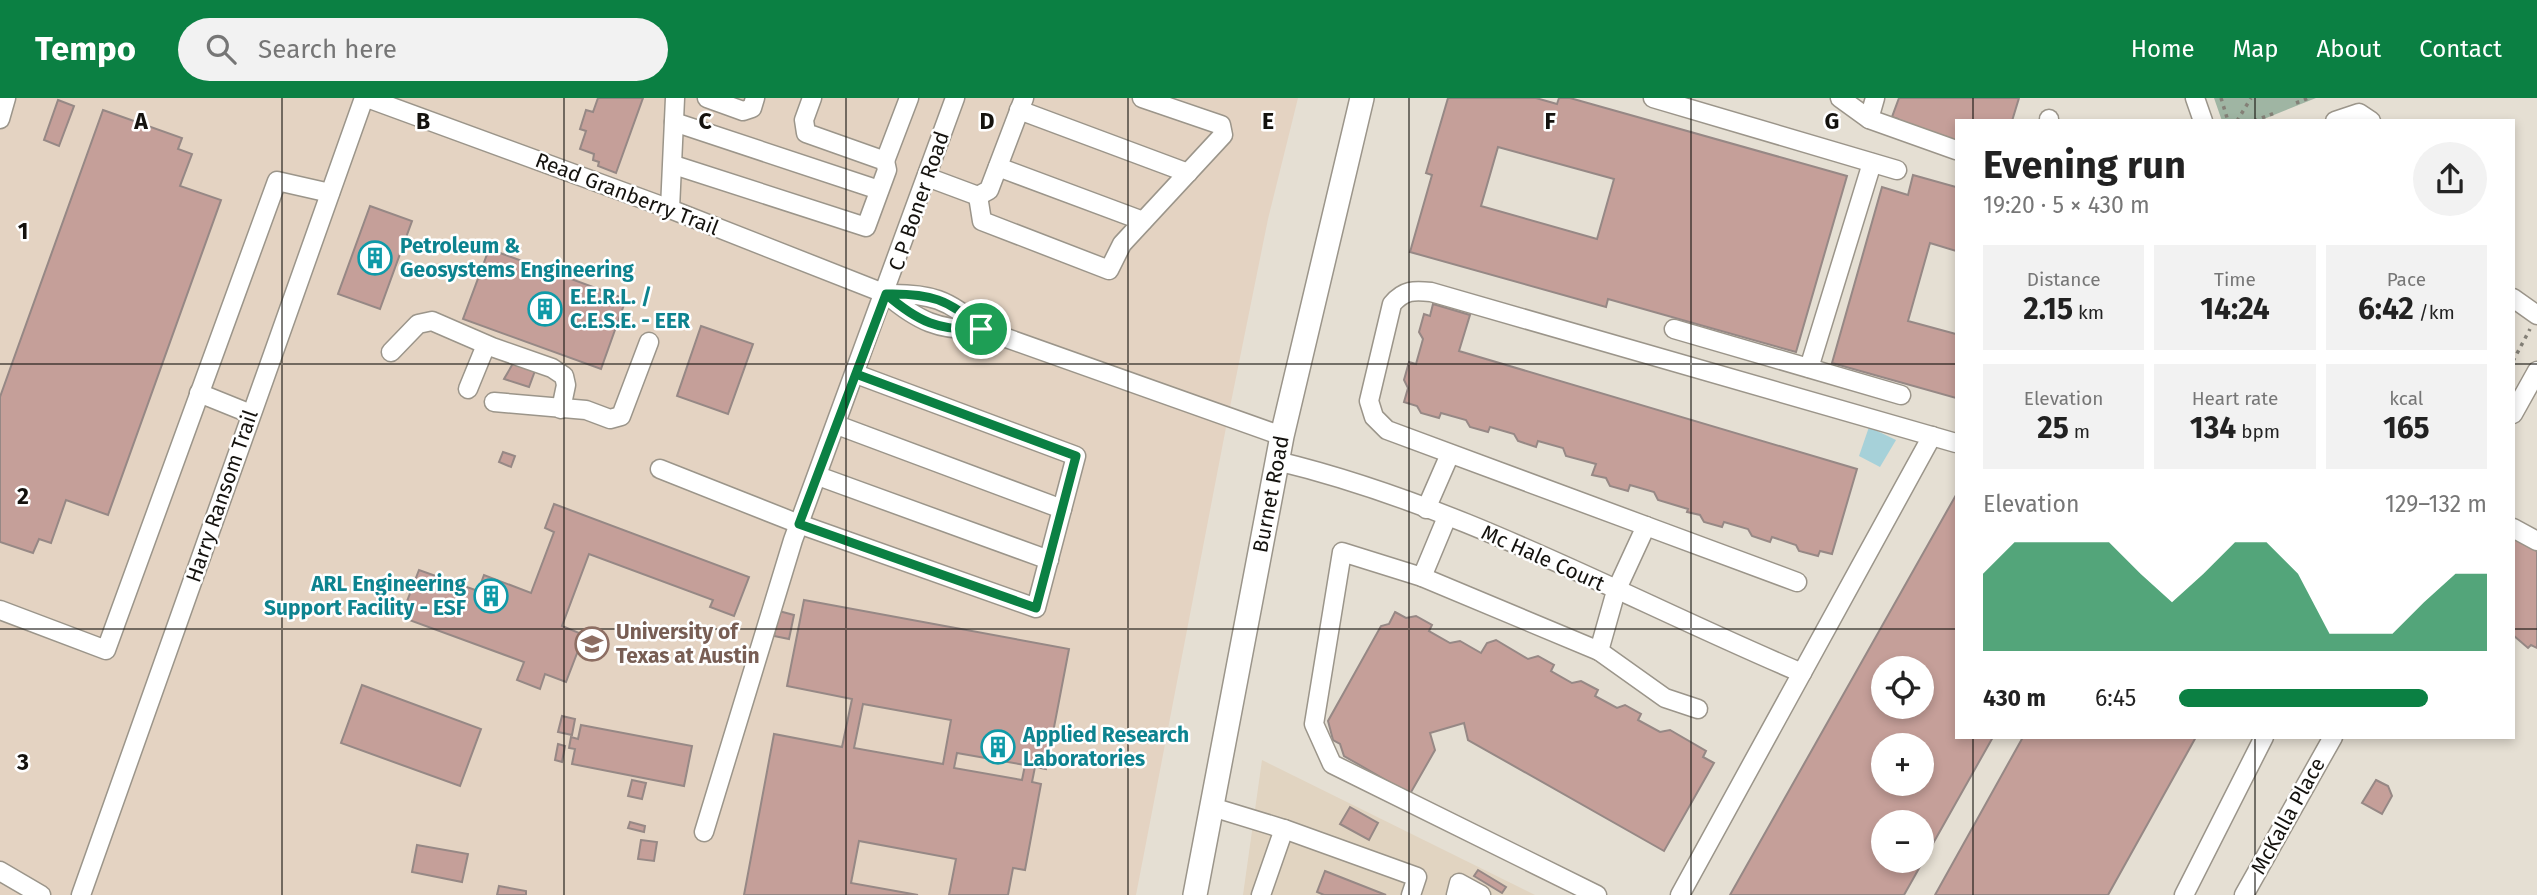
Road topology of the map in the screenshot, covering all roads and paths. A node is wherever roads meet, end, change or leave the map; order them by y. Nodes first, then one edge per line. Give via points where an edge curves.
1 (6, 98) edge
2 (366, 98) edge
3 (675, 98) edge
4 (707, 98) edge
5 (755, 98) edge
6 (812, 98) edge
7 (909, 98) edge
8 (955, 98) edge
9 (1142, 98) edge
10 (1362, 98) edge
11 (1653, 98) edge
12 (1840, 98) edge
13 (1875, 98) edge
14 (2195, 98) edge
15 (2221, 98) edge
16 (2251, 98) edge
17 (2309, 98) edge
18 (2297, 103) dead end
19 (1021, 104) edge
20 (2277, 112) dead end
21 (0, 119) edge
22 (1870, 119) junction
23 (2202, 119) edge
24 (2227, 119) edge
25 (2237, 119) edge
26 (2259, 119) edge
27 (2341, 119) edge
28 (2368, 119) edge
29 (674, 122) junction
30 (1955, 150) edge
31 (885, 160) junction
32 (1872, 163) junction
33 (674, 165) junction
34 (998, 167) junction
35 (1897, 170) dead end
36 (1188, 173) junction
37 (927, 177) junction
38 (880, 190) junction
39 (330, 193) junction
40 (978, 196) junction
41 (670, 209) junction
42 (1143, 221) junction
43 (886, 294) junction
44 (2515, 300) edge
45 (2534, 322) edge
46 (981, 329) junction
47 (1674, 329) dead end
48 (649, 342) dead end
49 (486, 345) junction
50 (391, 352) dead end
51 (2515, 357) edge
52 (1809, 368) junction
53 (2537, 371) edge
54 (856, 374) junction
55 (468, 390) dead end
56 (199, 393) junction
57 (1901, 395) dead end
58 (494, 402) dead end
59 (561, 409) junction
60 (2515, 410) edge
61 (251, 414) junction
62 (836, 425) junction
63 (1282, 436) junction
64 (1932, 436) junction
65 (1955, 443) edge
66 (1450, 454) junction
67 (1277, 461) junction
68 (660, 469) dead end
69 (818, 476) junction
70 (1062, 509) junction
71 (1426, 509) junction
72 (1447, 517) junction
73 (1646, 526) junction
74 (2515, 529) edge
75 (796, 532) junction
76 (2537, 541) edge
77 (1049, 561) junction
78 (1422, 578) junction
79 (1797, 582) dead end
80 (1616, 590) junction
81 (0, 610) edge
82 (1599, 651) junction
83 (1801, 673) junction
84 (1698, 709) dead end
85 (2263, 739) edge
86 (2332, 739) edge
87 (1212, 807) junction
88 (1284, 829) junction
89 (704, 832) dead end
90 (0, 871) edge
91 (2186, 894) edge
92 (41, 895) edge
93 (81, 895) edge
94 (1195, 895) edge
95 (1261, 895) edge
96 (1411, 895) edge
97 (1456, 895) edge
98 (1481, 895) edge
99 (1597, 895) edge
100 (1680, 895) edge
101 (2244, 895) edge

1 - 21 street
2 - 39 street, Harry Ransom Trail
2 - 41 street, Read Granberry Trail
3 - 29 street
4 - 5 street via 743,111 751,108
6 - 31 street via 804,120 806,133
7 - 31 street
8 - 37 street, C P Boner Road
9 - 36 street via 1221,125 1223,135
10 - 63 main road, Burnet Road
11 - 32 street
12 - 22 street
13 - 22 street
14 - 23 street
15 - 24 path
16 - 25 path
17 - 18 path
19 - 34 street
19 - 36 street
20 - 26 path
22 - 30 street
27 - 28 street via 2359,113
29 - 33 street
29 - 38 street
31 - 38 street via 887,170
32 - 35 street
32 - 52 street
33 - 38 street via 860,227 866,227
33 - 41 street
34 - 40 street via 989,190
34 - 42 street
36 - 42 street
37 - 40 street
37 - 43 street, C P Boner Road
39 - 56 street via 276,181
39 - 61 street, Harry Ransom Trail
40 - 42 street via 982,221 1109,270 1122,244
41 - 43 street, Read Granberry Trail
43 - 46 street, Read Granberry Trail via 913,317 952,331
43 - 46 street, Read Granberry Trail via 921,293 960,308
43 - 54 street, C P Boner Road
44 - 45 street
45 - 51 path
46 - 63 street, Read Granberry Trail
47 - 52 street
48 - 59 street via 621,416 610,419 586,410
49 - 50 street via 432,321 418,324
49 - 55 street
49 - 59 street via 564,376
52 - 57 street
53 - 60 street
54 - 62 street, C P Boner Road
54 - 70 street via 1076,456
56 - 61 street
56 - 81 street via 106,650
58 - 59 street
61 - 93 street, Harry Ransom Trail
62 - 69 street, C P Boner Road
62 - 70 street
63 - 67 main road, Burnet Road
64 - 65 street
64 - 66 street via 1413,290 1392,304 1369,401 1374,417 1387,430
64 - 83 street
66 - 71 street
66 - 73 street
67 - 71 street, Mc Hale Court via 1329,473
67 - 87 main road, Burnet Road
68 - 75 street
69 - 75 street, C P Boner Road
69 - 77 street
70 - 77 street
71 - 72 street, Mc Hale Court
72 - 78 street
72 - 80 street, Mc Hale Court
73 - 79 street
73 - 80 street
74 - 76 street
75 - 77 street via 1036,608
75 - 89 street, C P Boner Road
78 - 82 street
78 - 99 street via 1342,552 1314,724 1332,764
80 - 82 street
80 - 83 street, Mc Hale Court
82 - 84 street via 1665,698
83 - 100 street
85 - 91 street
86 - 101 street, McKalla Place
87 - 88 street
87 - 94 main road, Burnet Road
88 - 95 street
88 - 96 street via 1417,877
90 - 92 street
97 - 98 street via 1459,883

